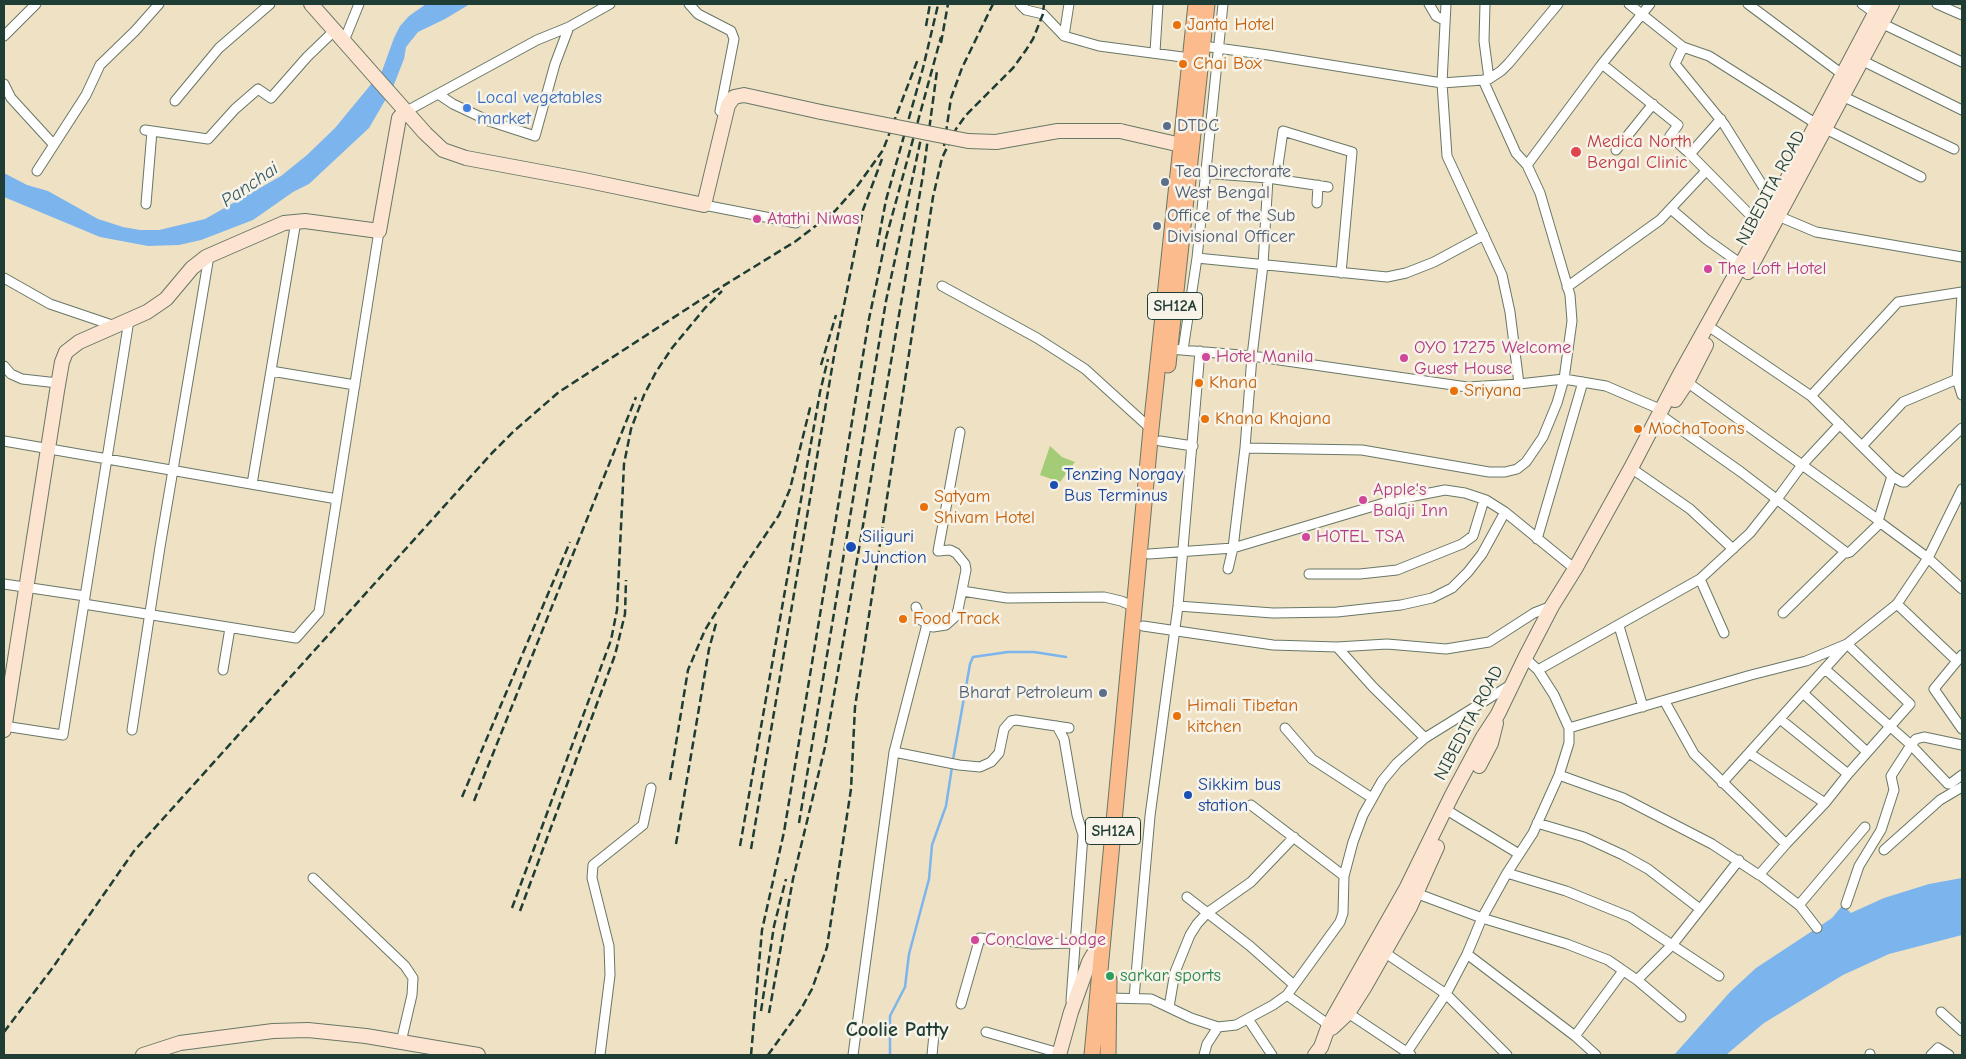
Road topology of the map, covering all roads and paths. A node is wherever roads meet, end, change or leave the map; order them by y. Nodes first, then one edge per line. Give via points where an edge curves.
1 (36, 4) edge
2 (159, 4) edge
3 (270, 4) edge
4 (312, 4) edge
5 (359, 4) edge
6 (610, 4) edge
7 (689, 4) edge
8 (1020, 4) edge
9 (1068, 4) edge
10 (1158, 4) edge
11 (1196, 4) edge
12 (1207, 4) edge
13 (1223, 4) edge
14 (1429, 4) edge
15 (1446, 4) edge
16 (1485, 4) edge
17 (1558, 4) edge
18 (1629, 4) edge
19 (1650, 4) edge
20 (1748, 4) edge
21 (1862, 4) edge
22 (1892, 4) edge
23 (1937, 4) edge
24 (1879, 13) edge
25 (1642, 14) junction
26 (1962, 15) edge
27 (1444, 20) junction
28 (569, 27) junction
29 (334, 30) junction
30 (4, 36) edge
31 (1064, 36) junction
32 (344, 41) junction
33 (1683, 47) junction
34 (1218, 48) junction
35 (1195, 50) junction
36 (1154, 52) junction
37 (1861, 60) junction
38 (1962, 62) edge
39 (1602, 64) junction
40 (1842, 74) junction
41 (1486, 80) junction
42 (1442, 83) junction
43 (4, 84) edge
44 (438, 94) junction
45 (1842, 96) junction
46 (175, 101) dead end
47 (1653, 104) junction
48 (1962, 110) edge
49 (405, 112) junction
50 (1721, 119) junction
51 (724, 121) junction
52 (1820, 126) junction
53 (54, 145) junction
54 (1180, 145) junction
55 (1954, 149) dead end
56 (1616, 150) dead end
57 (1690, 154) junction
58 (1526, 165) junction
59 (37, 172) dead end
60 (1189, 172) junction
61 (1706, 172) junction
62 (1206, 174) junction
63 (1921, 178) dead end
64 (1272, 179) junction
65 (1318, 185) junction
66 (1328, 187) dead end
67 (1317, 203) dead end
68 (146, 204) dead end
69 (704, 205) junction
70 (1671, 209) junction
71 (1776, 210) junction
72 (296, 221) junction
73 (796, 223) dead end
74 (1762, 227) junction
75 (379, 231) junction
76 (1484, 235) junction
77 (208, 256) junction
78 (1962, 257) edge
79 (1197, 258) junction
80 (1741, 264) junction
81 (1263, 265) junction
82 (1341, 273) junction
83 (1178, 276) junction
84 (1194, 277) junction
85 (4, 278) edge
86 (942, 286) dead end
87 (1568, 287) junction
88 (1962, 293) edge
89 (129, 320) junction
90 (115, 326) junction
91 (1714, 330) junction
92 (1171, 350) junction
93 (1200, 351) junction
94 (1252, 356) junction
95 (4, 366) edge
96 (271, 371) junction
97 (1960, 378) edge
98 (1564, 379) junction
99 (1583, 382) junction
100 (1687, 382) junction
101 (58, 383) junction
102 (1519, 384) junction
103 (355, 385) junction
104 (1962, 395) edge
105 (1811, 396) junction
106 (1660, 412) junction
107 (1840, 424) junction
108 (1962, 428) edge
109 (960, 432) dead end
110 (1155, 435) junction
111 (4, 441) edge
112 (1193, 446) junction
113 (1862, 446) junction
114 (1245, 448) junction
115 (48, 449) junction
116 (107, 459) junction
117 (1802, 465) junction
118 (1631, 468) junction
119 (173, 470) junction
120 (1892, 476) junction
121 (252, 484) junction
122 (1961, 495) edge
123 (337, 499) junction
124 (1777, 499) junction
125 (1484, 500) junction
126 (1505, 512) junction
127 (1878, 521) junction
128 (1537, 539) junction
129 (1233, 548) junction
130 (1733, 549) junction
131 (1183, 552) junction
132 (1845, 552) junction
133 (1149, 554) junction
134 (1928, 558) junction
135 (1575, 568) junction
136 (1228, 569) dead end
137 (1309, 574) dead end
138 (1700, 579) junction
139 (4, 584) edge
140 (26, 587) junction
141 (1962, 589) edge
142 (962, 591) junction
143 (85, 600) junction
144 (1896, 604) junction
145 (1178, 606) junction
146 (1552, 606) junction
147 (916, 607) dead end
148 (1140, 607) junction
149 (1783, 613) dead end
150 (150, 615) junction
151 (926, 624) junction
152 (1142, 626) junction
153 (1619, 626) junction
154 (230, 628) junction
155 (1175, 631) junction
156 (1724, 633) dead end
157 (1847, 644) junction
158 (1337, 647) junction
159 (1525, 658) junction
160 (1960, 658) edge
161 (1825, 669) junction
162 (223, 670) dead end
163 (1538, 670) junction
164 (1512, 684) junction
165 (1803, 693) junction
166 (1665, 702) junction
167 (1643, 707) junction
168 (1780, 718) junction
169 (4, 726) edge
170 (1057, 726) junction
171 (1069, 728) dead end
172 (1285, 728) dead end
173 (1569, 728) junction
174 (1890, 728) junction
175 (1962, 728) edge
176 (4, 730) edge
177 (132, 730) dead end
178 (1425, 738) junction
179 (1911, 745) junction
180 (1962, 745) edge
181 (894, 752) junction
182 (1749, 752) junction
183 (1867, 752) junction
184 (1848, 774) junction
185 (1559, 775) junction
186 (1962, 775) edge
187 (1722, 783) junction
188 (1962, 787) edge
189 (651, 788) dead end
190 (1372, 798) junction
191 (1825, 803) junction
192 (1251, 805) dead end
193 (1449, 812) junction
194 (1537, 823) junction
195 (1865, 828) dead end
196 (1294, 837) junction
197 (1786, 844) junction
198 (1884, 850) dead end
199 (1519, 854) junction
200 (1738, 860) junction
201 (1506, 873) junction
202 (1760, 875) junction
203 (1344, 876) junction
204 (313, 878) dead end
205 (1411, 891) junction
206 (1186, 897) dead end
207 (1846, 904) dead end
208 (1799, 906) junction
209 (1700, 910) junction
210 (1207, 913) junction
211 (1482, 918) junction
212 (1817, 928) dead end
213 (1074, 944) junction
214 (1673, 944) junction
215 (1378, 948) junction
216 (1102, 950) junction
217 (1467, 954) junction
218 (1623, 970) junction
219 (1719, 976) dead end
220 (1637, 980) junction
221 (1294, 985) junction
222 (1446, 994) junction
223 (1287, 995) junction
224 (1108, 998) junction
225 (1134, 998) junction
226 (960, 1004) dead end
227 (1169, 1006) junction
228 (1344, 1010) junction
229 (1071, 1012) junction
230 (1941, 1012) dead end
231 (1248, 1018) junction
232 (1681, 1018) dead end
233 (1218, 1027) junction
234 (1327, 1029) junction
235 (1962, 1031) edge
236 (986, 1032) dead end
237 (934, 1034) dead end
238 (1575, 1036) junction
239 (401, 1042) junction
240 (1059, 1054) edge
241 (1408, 1054) edge
242 (143, 1055) edge
243 (478, 1055) edge
244 (600, 1055) edge
245 (853, 1055) edge
246 (932, 1055) edge
247 (1092, 1055) edge
248 (1108, 1055) edge
249 (1204, 1055) edge
250 (1272, 1055) edge
251 (1315, 1055) edge
252 (1507, 1055) edge
253 (1596, 1055) edge
254 (1931, 1055) edge
255 (1949, 1055) edge

1 - 30 street
2 - 53 street via 100,65 86,95
3 - 46 street via 218,48
4 - 29 street
5 - 32 street
6 - 28 street
7 - 51 street via 698,14 731,30 734,39 718,117
8 - 31 street via 1026,10 1042,14
9 - 31 street
10 - 36 street
11 - 35 main road, SH12A
12 - 35 main road, SH12A
13 - 34 street
14 - 27 street via 1438,18
15 - 27 street
16 - 41 street
17 - 41 street via 1509,63
18 - 25 street
19 - 25 street
20 - 40 street
21 - 24 street
22 - 24 street, NIBEDITA ROAD
23 - 26 street
24 - 37 street, NIBEDITA ROAD
24 - 38 street
24 - 40 street, NIBEDITA ROAD
25 - 33 street
25 - 39 street
27 - 42 street
28 - 44 street via 537,40
28 - 44 street via 535,136 489,121
29 - 32 street
29 - 68 street via 271,98 258,89 208,139 149,131
31 - 36 street via 1099,46
32 - 49 street
33 - 50 street via 1675,64
33 - 52 street via 1709,56
34 - 35 street
34 - 42 street
34 - 62 street
35 - 36 street
35 - 54 main road, SH12A
35 - 60 main road, SH12A
37 - 45 street, NIBEDITA ROAD
37 - 48 street
39 - 47 street
39 - 58 street
40 - 52 street, NIBEDITA ROAD
41 - 42 street
41 - 58 street via 1516,153
42 - 76 street via 1447,156
43 - 53 street via 11,98
44 - 49 street
45 - 52 street, NIBEDITA ROAD
45 - 55 street
47 - 56 street
47 - 57 street via 1678,125 1670,136
49 - 69 street via 443,150 466,158
49 - 75 street via 399,118
50 - 57 street
50 - 71 street
51 - 54 street, bridge via 734,97 744,95 968,141 996,142 1058,131 1120,131
51 - 69 street
52 - 63 street
52 - 71 street, NIBEDITA ROAD
53 - 59 street
54 - 92 main road, SH12A
57 - 61 street
58 - 87 street via 1540,193
60 - 62 street
60 - 83 main road, SH12A
61 - 70 street
61 - 74 street
62 - 64 street
62 - 79 street
64 - 65 street
64 - 81 street
64 - 82 street via 1282,131 1352,152
65 - 66 street
65 - 67 street
69 - 73 street
70 - 80 street
70 - 87 street
71 - 74 street, NIBEDITA ROAD
71 - 78 street via 1816,232
71 - 91 street, NIBEDITA ROAD
72 - 75 street
72 - 77 street via 284,223
72 - 96 street
74 - 80 street, NIBEDITA ROAD
75 - 103 street
76 - 82 street via 1434,262 1396,276
76 - 102 street via 1502,275
77 - 89 street via 192,268 166,299
77 - 119 street
79 - 81 street
79 - 84 street
80 - 106 street, NIBEDITA ROAD
81 - 82 street
81 - 94 street
83 - 84 street
83 - 92 main road, SH12A
84 - 92 street
85 - 90 street via 50,304
86 - 110 street via 1037,338 1085,369
87 - 98 street via 1572,321
88 - 97 street
88 - 105 street via 1898,302
89 - 90 street
89 - 116 street
90 - 101 street via 79,342 66,352
91 - 100 street, NIBEDITA ROAD
91 - 105 street
92 - 93 street
92 - 110 main road, SH12A
93 - 94 street
93 - 112 street
94 - 102 street via 1467,387
94 - 114 street
95 - 101 street via 22,379
96 - 103 street
96 - 121 street
97 - 104 street
97 - 113 street via 1903,402
98 - 99 street
98 - 102 street
98 - 114 street via 1543,437 1526,462 1505,472 1362,450
99 - 106 street via 1606,386
99 - 128 street
100 - 106 street, NIBEDITA ROAD via 1672,403
100 - 117 street
101 - 115 street
103 - 123 street
105 - 107 street
106 - 118 street, NIBEDITA ROAD
106 - 124 street
107 - 113 street
107 - 117 street
108 - 120 street via 1905,482
109 - 142 street via 938,551 950,550 961,558 966,570
110 - 112 street
110 - 133 main road, SH12A
110 - 148 main road, SH12A
111 - 115 street
112 - 131 street
113 - 120 street
114 - 129 street
115 - 116 street
115 - 140 street
116 - 119 street
116 - 143 street
117 - 124 street
117 - 127 street
118 - 130 street via 1690,508
118 - 135 street, NIBEDITA ROAD
119 - 121 street
119 - 150 street
120 - 127 street
121 - 123 street
122 - 134 street
123 - 154 street via 319,612 296,638
124 - 130 street
124 - 132 street
125 - 126 street
125 - 129 street via 1444,490 1394,500
125 - 137 street via 1473,536 1462,544 1397,570
126 - 128 street
126 - 145 street via 1468,572 1452,588 1432,598 1337,612 1273,613
127 - 132 street via 1850,552
127 - 134 street
128 - 135 street
129 - 131 street
129 - 136 street
130 - 138 street
131 - 133 street
131 - 145 street
132 - 149 street
133 - 148 main road, SH12A
134 - 141 street
134 - 144 street
135 - 146 street, NIBEDITA ROAD
138 - 153 street
138 - 156 street
139 - 140 street
140 - 143 street
140 - 169 street
142 - 148 street via 1007,598 1104,597
142 - 151 street via 952,622 940,627
143 - 150 street
143 - 169 street via 64,735
144 - 157 street
144 - 160 street
145 - 155 street
146 - 158 street via 1534,613 1485,643 1446,649 1387,644
146 - 159 street, NIBEDITA ROAD
147 - 151 street
148 - 152 main road, SH12A
148 - 216 main road, SH12A
150 - 154 street
150 - 177 street
151 - 181 street
152 - 155 street
152 - 224 main road, SH12A
153 - 163 street
153 - 167 street
154 - 162 street
155 - 158 street via 1273,645
155 - 225 street via 1150,816
157 - 161 street
157 - 166 street via 1806,661
157 - 174 street via 1910,704
158 - 178 street
159 - 163 street
159 - 164 street, NIBEDITA ROAD
160 - 175 street via 1934,689
161 - 165 street
161 - 174 street
163 - 173 street
164 - 178 street
164 - 193 street, NIBEDITA ROAD via 1483,737
165 - 168 street
165 - 183 street
166 - 167 street
166 - 187 street via 1691,752
167 - 173 street
168 - 182 street
168 - 184 street
169 - 176 street
170 - 171 street
170 - 181 street via 1011,721 1004,729 999,753 980,767 959,766
170 - 213 street via 1064,739 1077,815 1084,835
172 - 190 street via 1312,759
173 - 185 street via 1569,743
174 - 179 street
174 - 183 street
178 - 190 street via 1397,763
179 - 180 street via 1924,737
179 - 186 street via 1948,784
179 - 207 street via 1892,776 1894,790 1881,830 1859,866
181 - 245 street
182 - 187 street
182 - 191 street
183 - 184 street
184 - 191 street
185 - 194 street
185 - 200 street via 1623,798
187 - 197 street
188 - 198 street via 1940,800
189 - 244 street via 643,825 593,865 592,878 609,946 610,976
190 - 203 street via 1353,842
191 - 197 street
192 - 196 street
193 - 199 street
193 - 205 street, NIBEDITA ROAD
194 - 199 street
194 - 209 street via 1584,837 1623,855 1648,869
195 - 208 street
196 - 203 street
196 - 210 street via 1251,882
197 - 202 street
199 - 201 street
200 - 202 street
200 - 209 street
201 - 211 street
201 - 214 street via 1566,891 1630,917
202 - 208 street
203 - 221 street via 1340,922
204 - 239 street via 399,960 413,978
205 - 211 street
205 - 215 street, NIBEDITA ROAD
206 - 210 street
208 - 212 street
209 - 214 street
210 - 221 street
210 - 227 street via 1190,935 1182,953
211 - 217 street
211 - 218 street via 1567,944 1608,960
213 - 226 street via 1032,944 980,938
213 - 229 street
214 - 219 street
214 - 220 street
215 - 222 street
215 - 228 street, NIBEDITA ROAD
216 - 229 street via 1092,955
216 - 247 main road, SH12A
217 - 222 street
217 - 238 street
218 - 220 street
218 - 238 street
220 - 232 street
221 - 223 street
222 - 241 street
222 - 252 street
223 - 231 street
223 - 234 street
224 - 225 street
224 - 248 main road, SH12A
225 - 227 street
227 - 233 street
228 - 234 street, NIBEDITA ROAD
228 - 241 street
229 - 240 street
230 - 235 street
231 - 233 street via 1236,1025
231 - 250 street
233 - 249 street
234 - 251 street
236 - 240 street
237 - 246 street
238 - 253 street
239 - 242 street via 308,1030 273,1031 180,1043
239 - 243 street
254 - 255 street via 1938,1048

